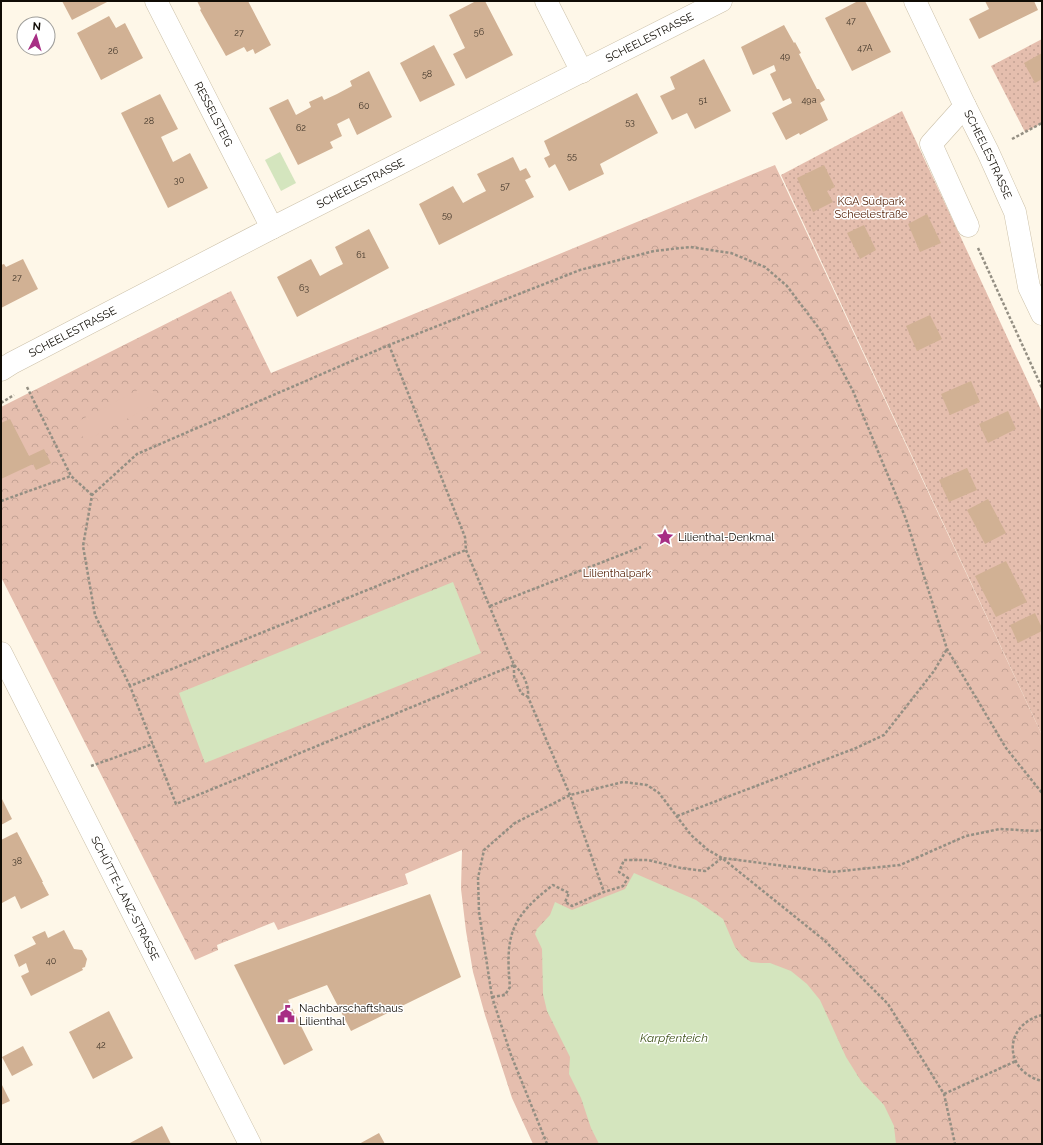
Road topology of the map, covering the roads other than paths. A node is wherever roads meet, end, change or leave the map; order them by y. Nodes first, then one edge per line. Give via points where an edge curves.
1 (156, 1) edge
2 (546, 1) edge
3 (721, 1) edge
4 (916, 1) edge
5 (582, 72) junction
6 (965, 106) junction
7 (968, 226) road end
8 (272, 228) junction
9 (1042, 314) edge
10 (1, 370) edge
11 (1, 653) edge
12 (250, 1144) edge

1 - 8 street, RESSELSTEIG
2 - 5 street
3 - 5 street, SCHEELESTRASSE
4 - 6 street, SCHEELESTRASSE
5 - 8 street, SCHEELESTRASSE
6 - 7 street via 931,144
6 - 9 street, SCHEELESTRASSE via 1015,212 1029,287
8 - 10 street, SCHEELESTRASSE
11 - 12 street, SCHÜTTE-LANZ-STRASSE

